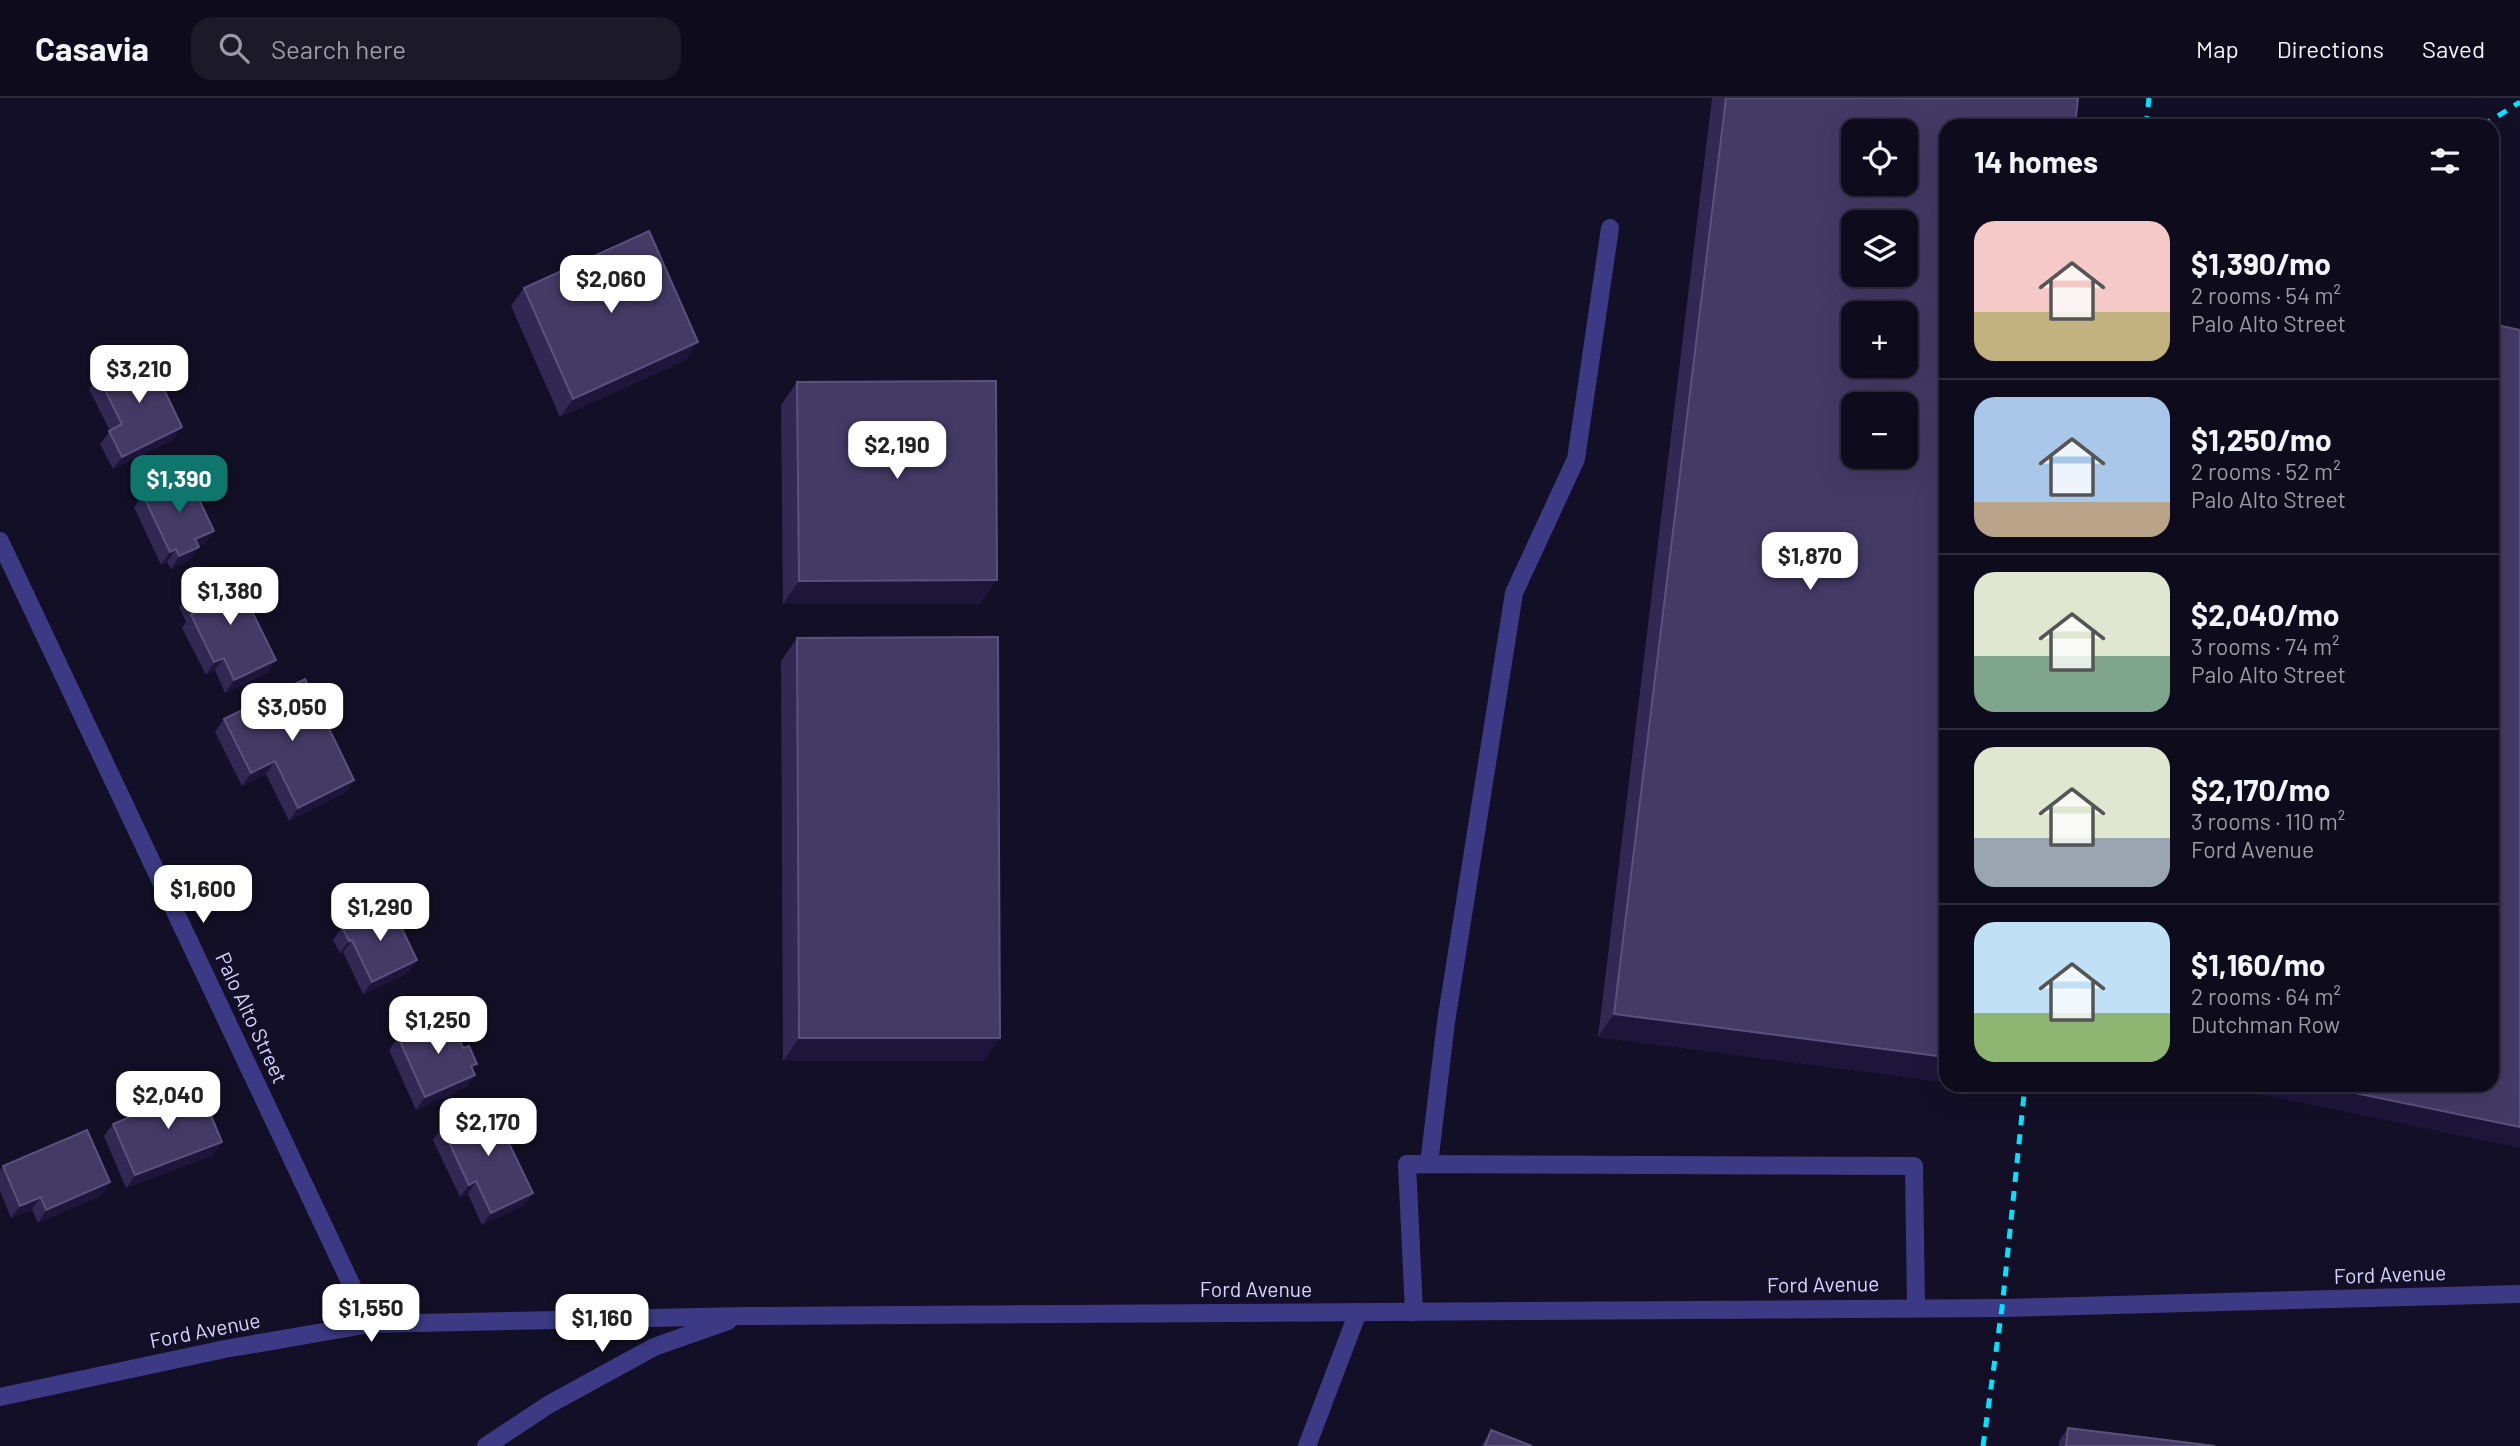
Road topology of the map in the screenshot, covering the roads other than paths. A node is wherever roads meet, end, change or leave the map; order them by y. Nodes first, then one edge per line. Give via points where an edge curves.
1 (1610, 228) dead end
2 (0, 541) edge
3 (1429, 1164) junction
4 (2520, 1294) edge
5 (1916, 1307) junction
6 (1414, 1311) junction
7 (1358, 1312) junction
8 (745, 1316) junction
9 (370, 1324) junction
10 (0, 1397) edge
11 (486, 1446) edge
12 (1307, 1446) edge

1 - 3 street via 1576,459 1514,593 1446,1022
2 - 9 street, Palo Alto Street
3 - 5 street via 1914,1166
3 - 6 street via 1407,1164
4 - 5 street, Ford Avenue
5 - 6 street, Ford Avenue
6 - 7 street, Ford Avenue
7 - 8 street, Ford Avenue
7 - 12 street
8 - 9 street, Ford Avenue
8 - 11 street via 654,1347 548,1405
9 - 10 street, Ford Avenue via 225,1349

